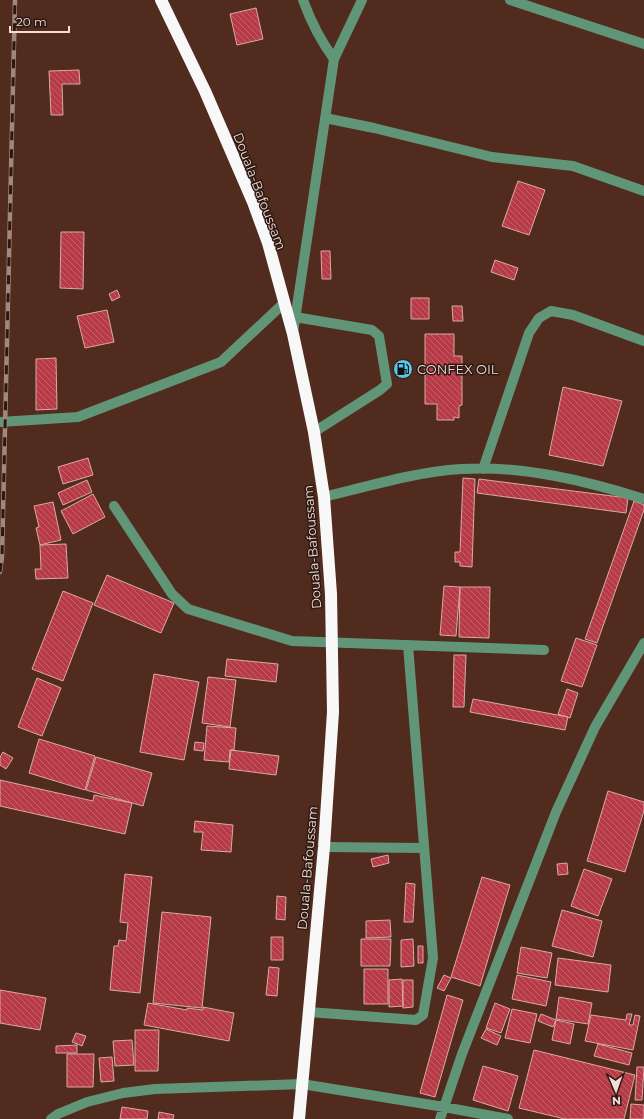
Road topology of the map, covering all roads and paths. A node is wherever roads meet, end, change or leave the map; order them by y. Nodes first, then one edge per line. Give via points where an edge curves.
1 (161, 0) edge
2 (303, 0) edge
3 (362, 0) edge
4 (510, 0) edge
5 (644, 44) edge
6 (334, 59) junction
7 (325, 118) junction
8 (644, 191) edge
9 (284, 303) junction
10 (296, 317) junction
11 (293, 334) junction
12 (644, 341) edge
13 (0, 422) edge
14 (314, 432) junction
15 (483, 469) junction
16 (324, 497) junction
17 (644, 499) edge
18 (114, 506) dead end
19 (332, 643) junction
20 (644, 644) edge
21 (408, 645) junction
22 (544, 650) dead end
23 (324, 847) junction
24 (424, 848) junction
25 (309, 1012) junction
26 (302, 1084) junction
27 (444, 1107) junction
28 (51, 1119) edge
29 (298, 1119) edge
30 (440, 1119) edge
31 (508, 1119) edge

1 - 9 highway, Douala-Bafoussam via 205,91 253,202 268,243
2 - 6 street via 321,42
3 - 6 street
4 - 5 street
6 - 7 street
7 - 8 street via 492,157 573,166
7 - 10 street
9 - 11 highway, Douala-Bafoussam
9 - 13 street via 221,362 78,417
10 - 11 street
10 - 14 street via 372,330 380,336 387,384
11 - 14 highway, Douala-Bafoussam
12 - 15 street via 573,315 551,311 539,318 529,333
14 - 16 highway, Douala-Bafoussam
15 - 16 street via 461,469 421,475
15 - 17 street via 504,469 545,475
16 - 19 highway, Douala-Bafoussam
18 - 19 street via 172,594 188,608 292,641
19 - 21 street
19 - 23 highway, Douala-Bafoussam via 333,712
20 - 27 street via 595,727 556,812
21 - 22 street
21 - 24 street
23 - 24 street
23 - 25 highway, Douala-Bafoussam
24 - 25 street via 433,958 423,1015 416,1020
25 - 26 highway, Douala-Bafoussam
26 - 27 street
26 - 28 street via 123,1093 87,1102
26 - 29 highway, Douala-Bafoussam
27 - 30 street
27 - 31 street

